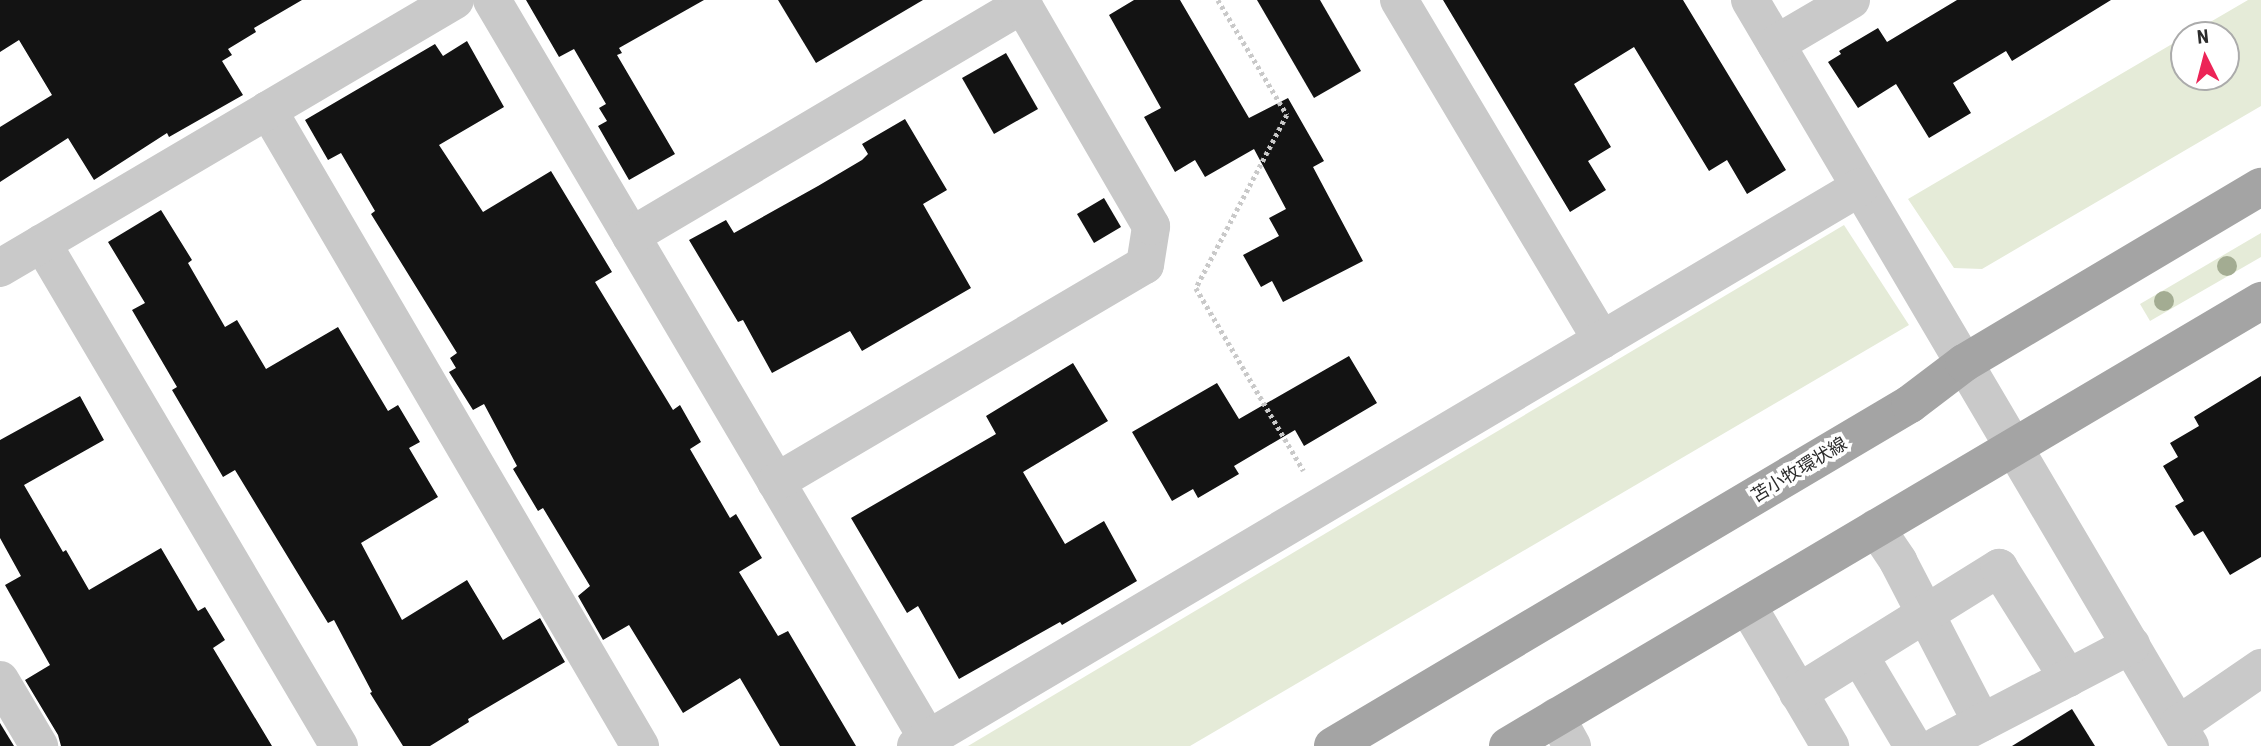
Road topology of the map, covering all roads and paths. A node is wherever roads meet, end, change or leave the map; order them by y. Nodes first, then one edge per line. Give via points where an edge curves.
1 (455, 0) edge
2 (492, 0) edge
3 (1219, 0) edge
4 (1399, 0) edge
5 (1750, 0) edge
6 (1851, 0) edge
7 (1022, 2) edge
8 (1776, 44) junction
9 (268, 110) junction
10 (1860, 187) junction
11 (2261, 187) edge
12 (631, 236) junction
13 (42, 243) junction
14 (0, 268) edge
15 (2261, 301) edge
16 (1602, 340) junction
17 (1964, 363) junction
18 (2014, 446) junction
19 (776, 482) junction
20 (1324, 504) junction
21 (1876, 528) junction
22 (1747, 605) junction
23 (1925, 614) junction
24 (2131, 645) junction
25 (1859, 655) junction
26 (2261, 668) edge
27 (2068, 678) junction
28 (0, 680) edge
29 (1798, 693) junction
30 (1982, 723) junction
31 (1564, 732) edge
32 (2184, 736) edge
33 (925, 744) edge
34 (39, 746) edge
35 (339, 746) edge
36 (640, 746) edge
37 (1333, 746) edge
38 (1508, 746) edge
39 (1830, 746) edge
40 (1913, 746) edge
41 (1937, 746) edge

1 - 9 street
2 - 12 street
3 - 20 path via 1287,114 1196,288
4 - 16 street
5 - 8 street
6 - 8 street
7 - 12 street
7 - 19 street via 1151,226 1145,265
8 - 10 street
9 - 13 street
9 - 36 street
10 - 16 street
10 - 17 street
11 - 17 main road, 苫小牧環状線
12 - 19 street
13 - 14 street
13 - 35 street
15 - 18 main road
16 - 20 street
17 - 18 street
17 - 37 main road, 苫小牧環状線 via 1910,404
18 - 21 main road
18 - 24 street
19 - 33 street
20 - 33 street
21 - 22 main road
21 - 23 street
22 - 29 street
22 - 31 main road
23 - 25 street
23 - 27 street via 2000,568
23 - 30 street
24 - 27 street
24 - 32 street
25 - 29 street
25 - 40 street
26 - 32 street
27 - 30 street
28 - 34 street
29 - 39 street
30 - 41 street
31 - 38 main road

